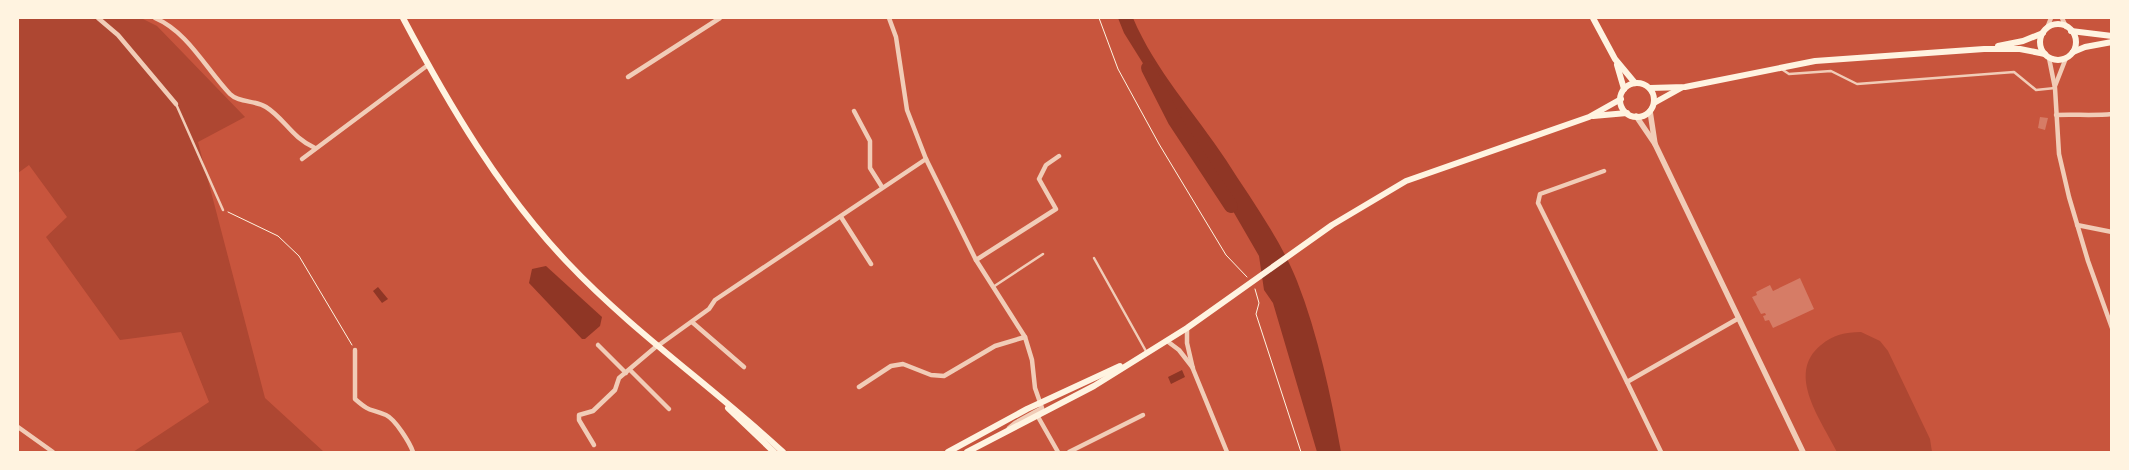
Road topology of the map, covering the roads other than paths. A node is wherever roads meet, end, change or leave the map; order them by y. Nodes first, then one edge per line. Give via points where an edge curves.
1 (98, 18) edge
2 (155, 18) edge
3 (403, 18) edge
4 (720, 18) edge
5 (890, 18) edge
6 (1592, 18) edge
7 (2051, 18) edge
8 (2062, 18) edge
9 (2069, 29) junction
10 (2045, 30) junction
11 (2112, 36) edge
12 (2112, 42) edge
13 (1984, 49) junction
14 (2072, 52) junction
15 (2047, 56) junction
16 (2066, 58) junction
17 (1615, 59) junction
18 (428, 65) junction
19 (1780, 67) junction
20 (628, 77) dead end
21 (1636, 83) junction
22 (1685, 87) junction
23 (1650, 88) junction
24 (2055, 88) junction
25 (1624, 89) junction
26 (1621, 99) junction
27 (1654, 103) junction
28 (176, 104) joint
29 (854, 111) dead end
30 (1650, 111) junction
31 (1627, 113) junction
32 (2112, 114) edge
33 (2056, 115) junction
34 (1636, 116) junction
35 (1590, 117) junction
36 (1655, 144) junction
37 (316, 148) junction
38 (1059, 156) dead end
39 (302, 159) dead end
40 (926, 159) junction
41 (1604, 171) dead end
42 (882, 188) junction
43 (222, 210) road end
44 (840, 217) junction
45 (2077, 225) junction
46 (2112, 232) edge
47 (1043, 254) dead end
48 (1094, 258) dead end
49 (976, 260) junction
50 (871, 264) dead end
51 (993, 287) junction
52 (1739, 318) junction
53 (692, 322) junction
54 (1187, 328) junction
55 (2112, 328) edge
56 (1025, 337) junction
57 (1167, 341) junction
58 (598, 345) dead end
59 (659, 345) junction
60 (355, 350) road end
61 (1145, 354) junction
62 (744, 368) dead end
63 (1193, 369) junction
64 (628, 371) junction
65 (702, 382) junction
66 (1627, 382) junction
67 (860, 388) dead end
68 (1040, 403) junction
69 (669, 409) dead end
70 (1038, 415) junction
71 (1143, 415) dead end
72 (18, 427) edge
73 (1006, 431) junction
74 (594, 445) dead end
75 (53, 452) edge
76 (414, 452) edge
77 (774, 452) edge
78 (783, 452) edge
79 (948, 452) edge
80 (966, 452) edge
81 (1058, 452) edge
82 (1069, 452) edge
83 (1227, 452) edge
84 (1661, 452) edge
85 (1803, 452) edge

1 - 28 street via 118,35
2 - 37 street via 186,42 232,96 268,108 296,138
3 - 18 main road
4 - 20 street
5 - 40 street via 896,36 907,110
6 - 17 main road
7 - 10 street
8 - 9 street
9 - 10 main road via 2056,25
9 - 11 main road
9 - 14 main road via 2076,44
10 - 13 main road via 2023,41
10 - 15 main road via 2040,44
12 - 14 main road
13 - 15 main road via 2020,49
13 - 19 main road via 1815,61
14 - 16 main road
15 - 16 main road via 2060,60
15 - 24 street
16 - 24 street
17 - 21 main road
17 - 25 main road
18 - 37 street
18 - 59 main road via 468,134 527,217 568,263
19 - 22 main road
19 - 24 lane via 1789,74 1831,70 1857,84 2014,72 2036,90
21 - 23 main road
21 - 25 main road
22 - 23 main road
22 - 27 main road
23 - 27 main road
24 - 33 street
25 - 26 main road
26 - 31 main road
26 - 35 main road
27 - 30 main road
28 - 43 lane
29 - 42 street via 870,141 870,168
30 - 34 main road
30 - 36 street
31 - 34 main road
31 - 35 main road
32 - 33 street
33 - 45 street via 2059,154
34 - 36 street
35 - 54 main road via 1406,180 1303,246
36 - 52 street
37 - 39 street
38 - 49 street via 1046,165 1039,179 1056,209
40 - 42 street
40 - 49 street
41 - 66 street via 1540,194 1538,203
42 - 44 street
44 - 50 street
44 - 53 street via 715,300
45 - 46 street
45 - 55 street
47 - 51 lane
48 - 61 lane
49 - 51 street
51 - 56 street
52 - 66 street
52 - 85 street
53 - 59 street
53 - 62 street
54 - 57 main road
54 - 63 street
56 - 67 street via 995,346 944,376 930,375 903,364 891,366
56 - 68 street
57 - 61 main road
57 - 63 street via 1179,350
58 - 64 street
59 - 64 street
59 - 65 main road
60 - 76 street via 355,398 368,411 388,415
61 - 68 main road
61 - 70 main road via 1094,386
63 - 83 street
64 - 69 street
64 - 74 street via 619,378 615,390 593,411 579,415 578,420
65 - 77 main road
65 - 78 main road
66 - 84 street
68 - 73 street via 1042,408 1015,422
68 - 79 main road
70 - 73 main road
70 - 81 street
71 - 82 street
72 - 75 street
73 - 80 main road

